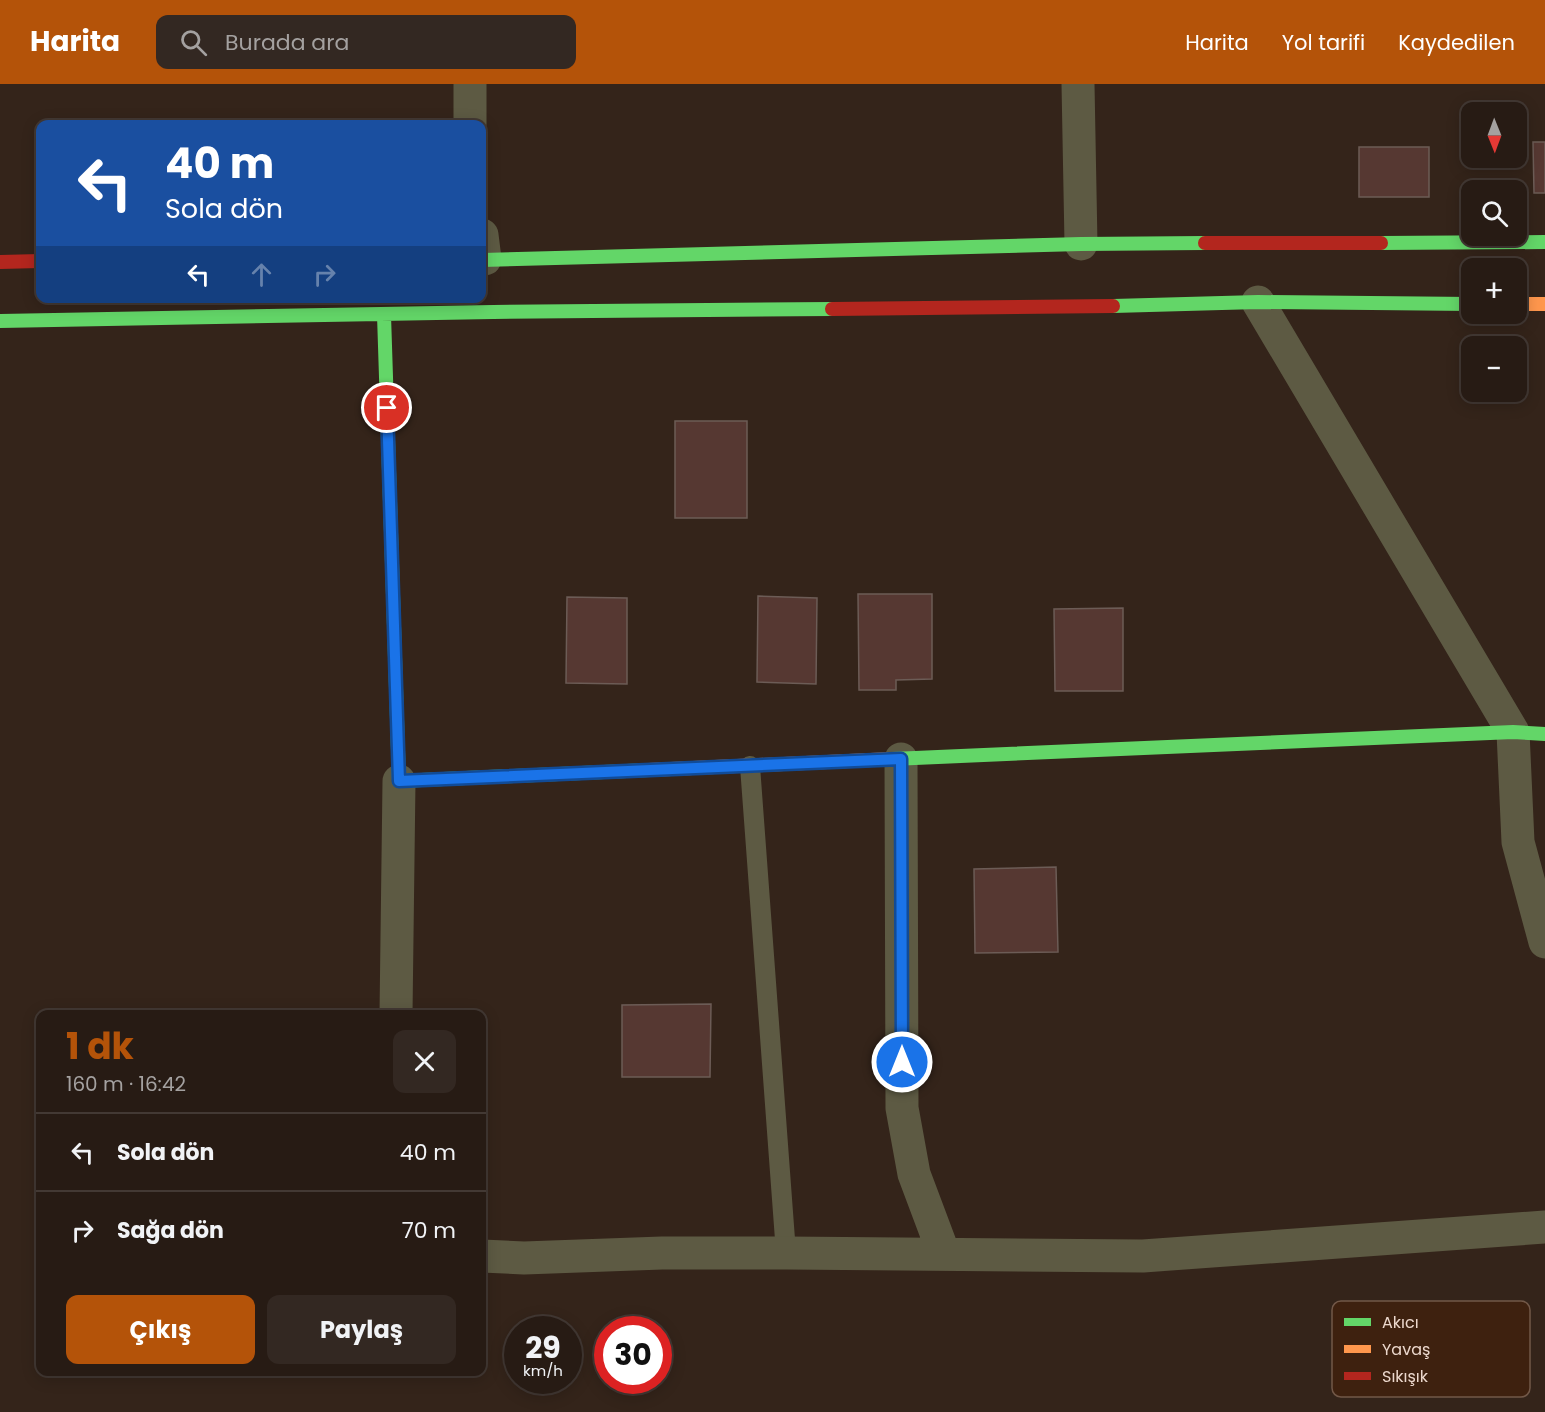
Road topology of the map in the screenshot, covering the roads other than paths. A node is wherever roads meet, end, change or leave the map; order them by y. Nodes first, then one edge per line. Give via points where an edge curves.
1 (470, 84) edge
2 (1078, 84) edge
3 (470, 120) edge
4 (1545, 243) edge
5 (1081, 244) junction
6 (486, 251) edge
7 (0, 261) edge
8 (36, 261) edge
9 (1258, 302) junction
10 (1461, 304) edge
11 (1527, 304) edge
12 (1545, 304) edge
13 (384, 315) junction
14 (0, 321) edge
15 (1529, 733) edge
16 (901, 759) junction
17 (750, 766) junction
18 (399, 781) junction
19 (1545, 942) edge
20 (396, 1010) edge
21 (1545, 1227) edge
22 (786, 1253) junction
23 (944, 1254) junction
24 (486, 1256) edge

1 - 3 street
2 - 5 street
4 - 5 street
5 - 6 street
7 - 8 street
9 - 10 street
9 - 13 street
9 - 15 street
11 - 12 street
13 - 14 street
13 - 18 street
15 - 16 street
15 - 19 street via 1518,842
16 - 17 street
16 - 23 street via 902,1108 914,1174
17 - 18 street
17 - 22 lane
18 - 20 street
21 - 23 street via 1143,1256
22 - 23 street
22 - 24 street

